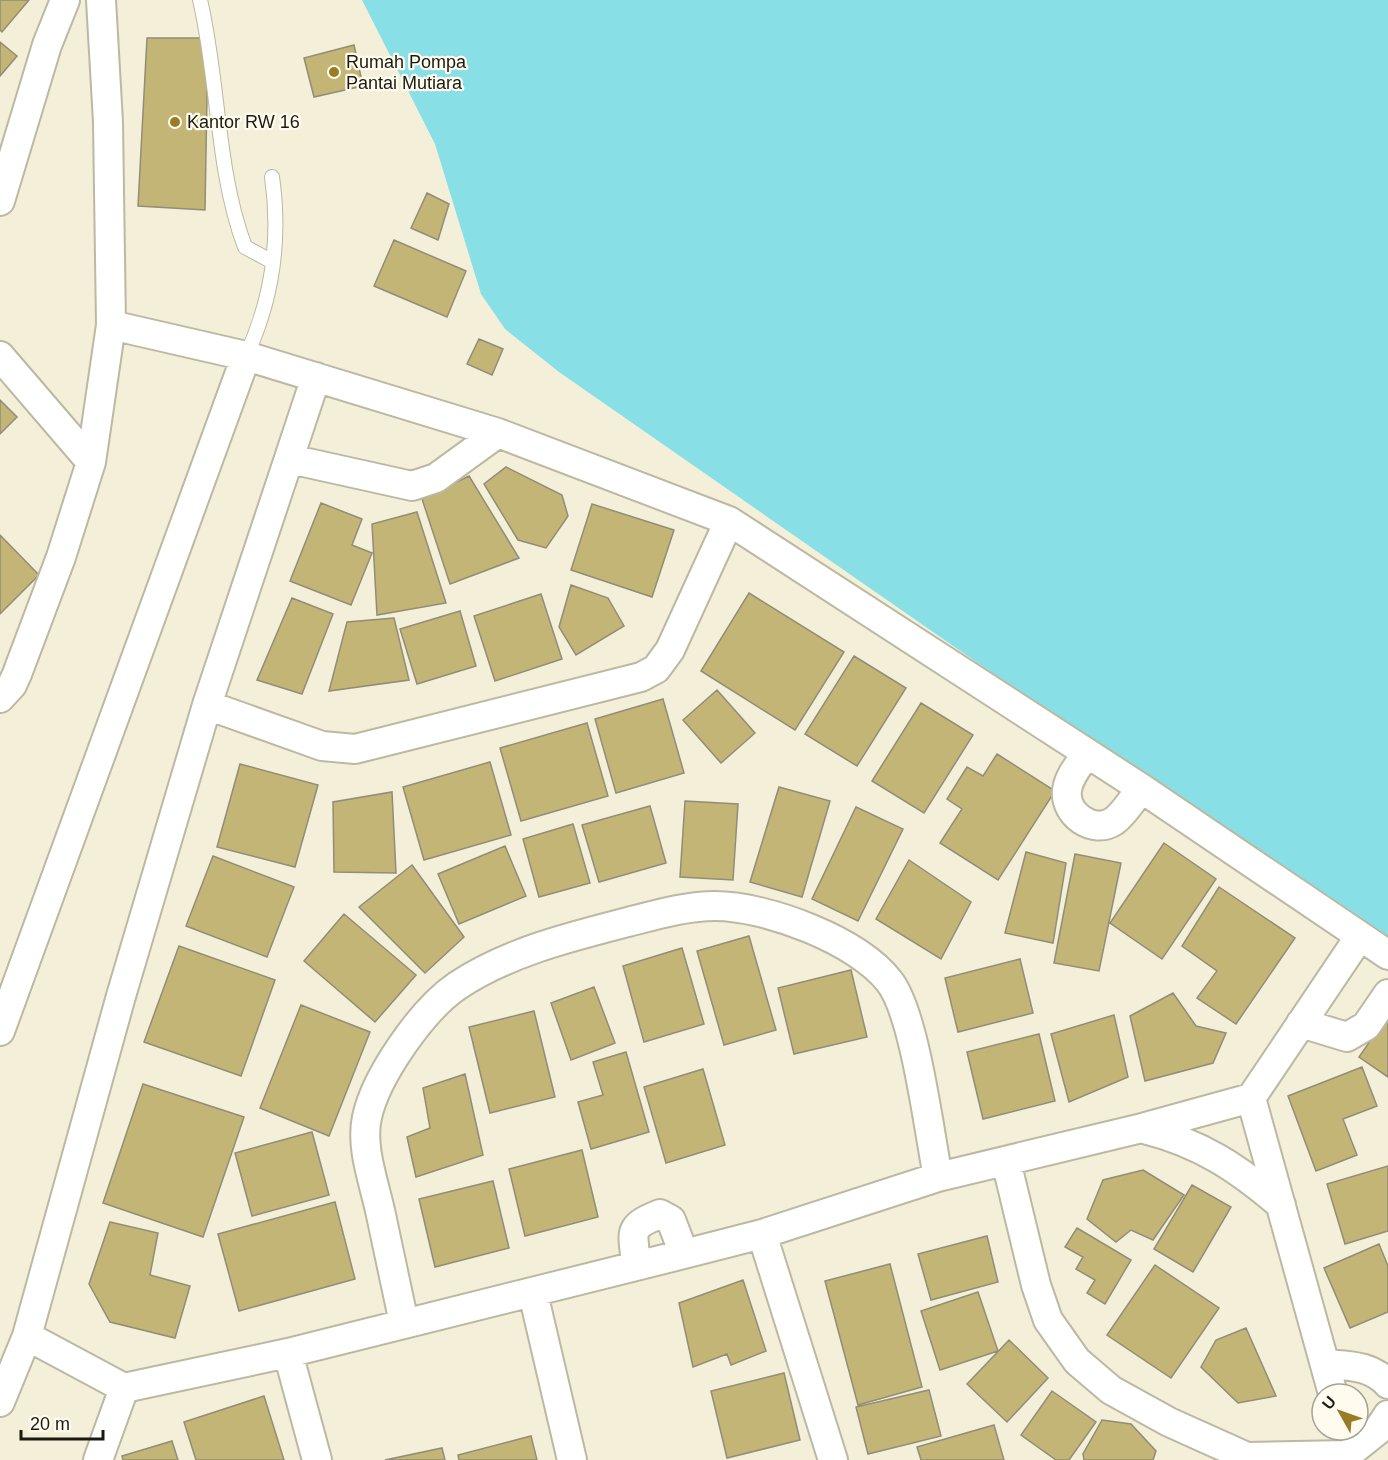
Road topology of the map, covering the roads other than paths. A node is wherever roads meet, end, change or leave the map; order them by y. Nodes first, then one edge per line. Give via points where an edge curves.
1 (65, 0) edge
2 (101, 0) edge
3 (200, 0) edge
4 (272, 177) dead end
5 (0, 201) edge
6 (273, 262) junction
7 (111, 325) junction
8 (0, 356) edge
9 (246, 356) junction
10 (316, 377) junction
11 (498, 433) junction
12 (290, 459) junction
13 (91, 462) junction
14 (729, 521) junction
15 (0, 698) edge
16 (207, 705) junction
17 (1088, 754) junction
18 (1140, 788) junction
19 (1360, 936) junction
20 (1388, 955) edge
21 (1388, 994) edge
22 (1301, 1023) junction
23 (0, 1031) edge
24 (1251, 1098) junction
25 (1142, 1128) junction
26 (1006, 1161) junction
27 (938, 1178) junction
28 (1281, 1205) junction
29 (762, 1234) junction
30 (684, 1254) junction
31 (636, 1266) junction
32 (533, 1293) junction
33 (404, 1323) junction
34 (27, 1336) junction
35 (288, 1353) junction
36 (1326, 1364) junction
37 (1330, 1382) edge
38 (1388, 1383) edge
39 (124, 1388) junction
40 (0, 1402) edge
41 (1388, 1415) edge
42 (1345, 1448) edge
43 (98, 1460) edge
44 (317, 1460) edge
45 (572, 1460) edge
46 (833, 1460) edge

1 - 5 street via 47,45
2 - 7 street via 108,122
3 - 6 lane via 239,231 245,246
4 - 6 lane via 277,236
6 - 9 lane via 262,322
7 - 9 street
7 - 13 street
8 - 13 street
9 - 10 street
9 - 23 street
10 - 11 street
10 - 12 street
11 - 12 street via 436,478 412,486
11 - 14 street
12 - 16 street
13 - 15 street via 62,557 17,674
14 - 16 street via 670,650 656,669 641,677 355,749 322,746
14 - 17 street
16 - 34 street
17 - 18 street
17 - 18 street via 1071,776 1067,790 1068,804 1078,818 1095,825 1112,822
18 - 19 street
19 - 20 street
19 - 22 street
21 - 22 street via 1366,1026 1347,1037
22 - 24 street
24 - 25 street
24 - 28 street
25 - 26 street
25 - 28 street via 1179,1137 1228,1163
26 - 27 street
26 - 42 street via 1035,1285 1048,1320 1077,1360 1111,1390 1169,1422 1247,1457
27 - 29 street
27 - 33 street via 908,1020 890,982 865,957 807,928 747,909 715,906 671,911 593,931 520,954 456,987 412,1031 377,1085 366,1120 367,1152
28 - 36 street
29 - 30 street
29 - 46 street
30 - 31 street
30 - 31 street via 671,1220 660,1214 638,1222 634,1230
31 - 32 street
32 - 33 street
32 - 45 street
33 - 35 street
34 - 39 street
34 - 40 street
35 - 39 street
35 - 44 street
36 - 37 street
36 - 38 street via 1360,1367 1375,1372
39 - 43 street
41 - 42 street via 1378,1430

